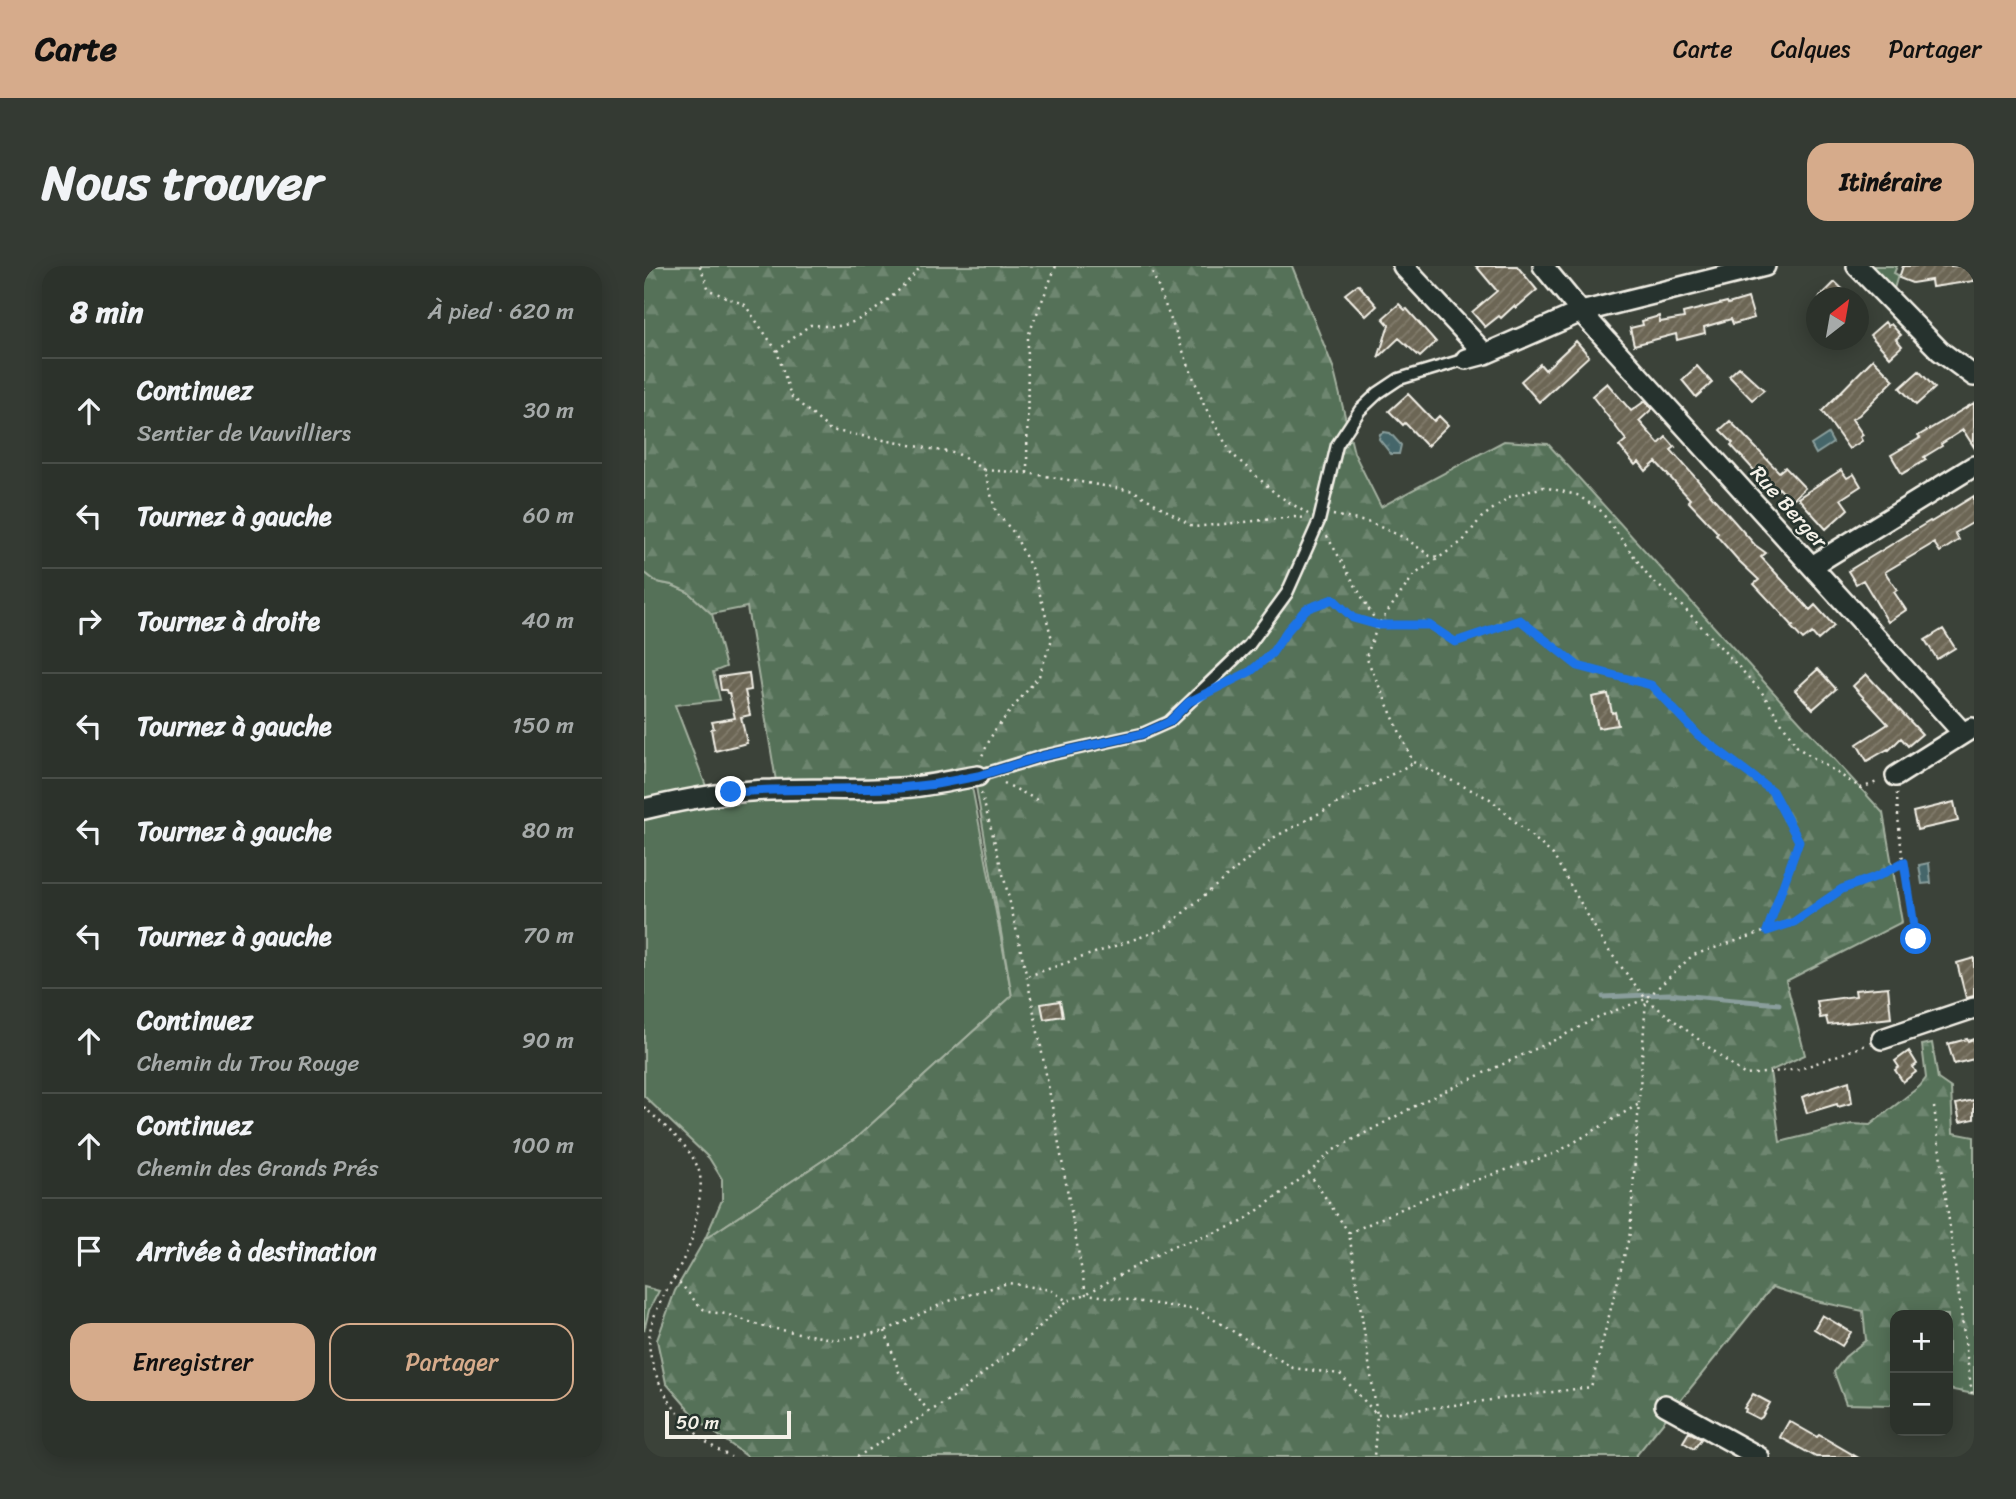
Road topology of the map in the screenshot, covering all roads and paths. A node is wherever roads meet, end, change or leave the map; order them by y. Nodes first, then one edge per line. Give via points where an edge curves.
1 (700, 266) edge
2 (920, 266) edge
3 (1056, 266) edge
4 (1150, 266) edge
5 (1402, 266) edge
6 (1543, 266) edge
7 (1765, 266) edge
8 (1857, 266) edge
9 (1581, 312) junction
10 (777, 351) junction
11 (1475, 356) junction
12 (1974, 376) edge
13 (1974, 466) edge
14 (984, 470) junction
15 (1027, 473) junction
16 (1319, 520) junction
17 (1442, 557) junction
18 (1811, 566) junction
19 (1378, 625) junction
20 (1224, 684) dead end
21 (1969, 730) edge
22 (1413, 762) junction
23 (980, 775) junction
24 (1896, 776) junction
25 (1041, 802) dead end
26 (644, 809) edge
27 (1904, 862) junction
28 (1767, 931) junction
29 (1916, 939) dead end
30 (1028, 976) junction
31 (1646, 999) junction
32 (1974, 1008) edge
33 (1882, 1039) joint
34 (1639, 1104) junction
35 (644, 1107) edge
36 (1934, 1107) dead end
37 (1309, 1173) junction
38 (1349, 1233) junction
39 (674, 1278) junction
40 (1086, 1294) junction
41 (1067, 1301) junction
42 (885, 1331) junction
43 (1972, 1395) dead end
44 (1665, 1405) dead end
45 (929, 1412) junction
46 (1377, 1415) junction
47 (731, 1457) edge
48 (858, 1457) edge
49 (1374, 1457) edge
50 (1759, 1457) edge

1 - 10 path via 709,290 745,305
2 - 10 path via 911,280 864,317 839,327 810,325
3 - 15 path via 1028,336
4 - 16 path via 1204,405 1231,453 1276,494
5 - 11 street
6 - 9 street, Rue Berger
7 - 9 street
8 - 12 street via 1940,351
9 - 11 street
9 - 18 street, Rue Berger
10 - 14 path via 791,396 830,430 958,454
11 - 16 lane via 1399,379 1360,410 1337,446
13 - 18 street
14 - 15 path
14 - 23 path via 996,512 1014,533 1035,576 1052,639 1040,676 994,731 975,769
15 - 16 path via 1134,491 1194,527 1294,517
16 - 17 path via 1334,514 1371,523 1405,538 1430,556
16 - 19 path
16 - 23 lane via 1287,593 1249,645 1169,722 1142,734
17 - 19 path via 1414,575
17 - 24 path via 1463,541 1480,518 1509,497 1544,487 1577,495 1600,510 1650,578 1761,691 1798,748 1861,788
18 - 21 street, Rue Berger
19 - 20 path via 1353,618 1333,599 1306,609 1272,653 1251,671
19 - 22 path via 1366,657
19 - 28 path via 1429,625 1455,642 1520,620 1578,666 1651,685 1698,735 1772,791 1799,841
21 - 24 street
22 - 30 path via 1273,838 1164,929
22 - 31 path via 1490,799 1553,855 1606,947
23 - 25 path
23 - 26 street via 900,788 731,792
23 - 30 path
24 - 27 path
27 - 28 path via 1842,889 1794,922
27 - 29 path
28 - 31 path via 1693,955
30 - 40 path
31 - 33 path via 1745,1075 1800,1069
31 - 34 path
31 - 37 path via 1598,1017 1428,1099 1332,1150
32 - 33 street
34 - 38 path via 1556,1153 1433,1195
34 - 46 path via 1630,1233 1591,1387
35 - 39 path via 694,1158 699,1172 693,1237
36 - 43 path
37 - 38 path
37 - 40 path via 1242,1222 1172,1246
38 - 46 path
39 - 42 path via 708,1312 765,1327 837,1340
39 - 47 path via 649,1332 656,1379 672,1407 704,1441
40 - 41 path
40 - 46 path via 1198,1310 1293,1368 1340,1374
41 - 42 path via 1051,1290 1008,1283 946,1303
41 - 45 path via 968,1386
42 - 45 path via 899,1372
44 - 50 street
45 - 48 path
46 - 49 path

